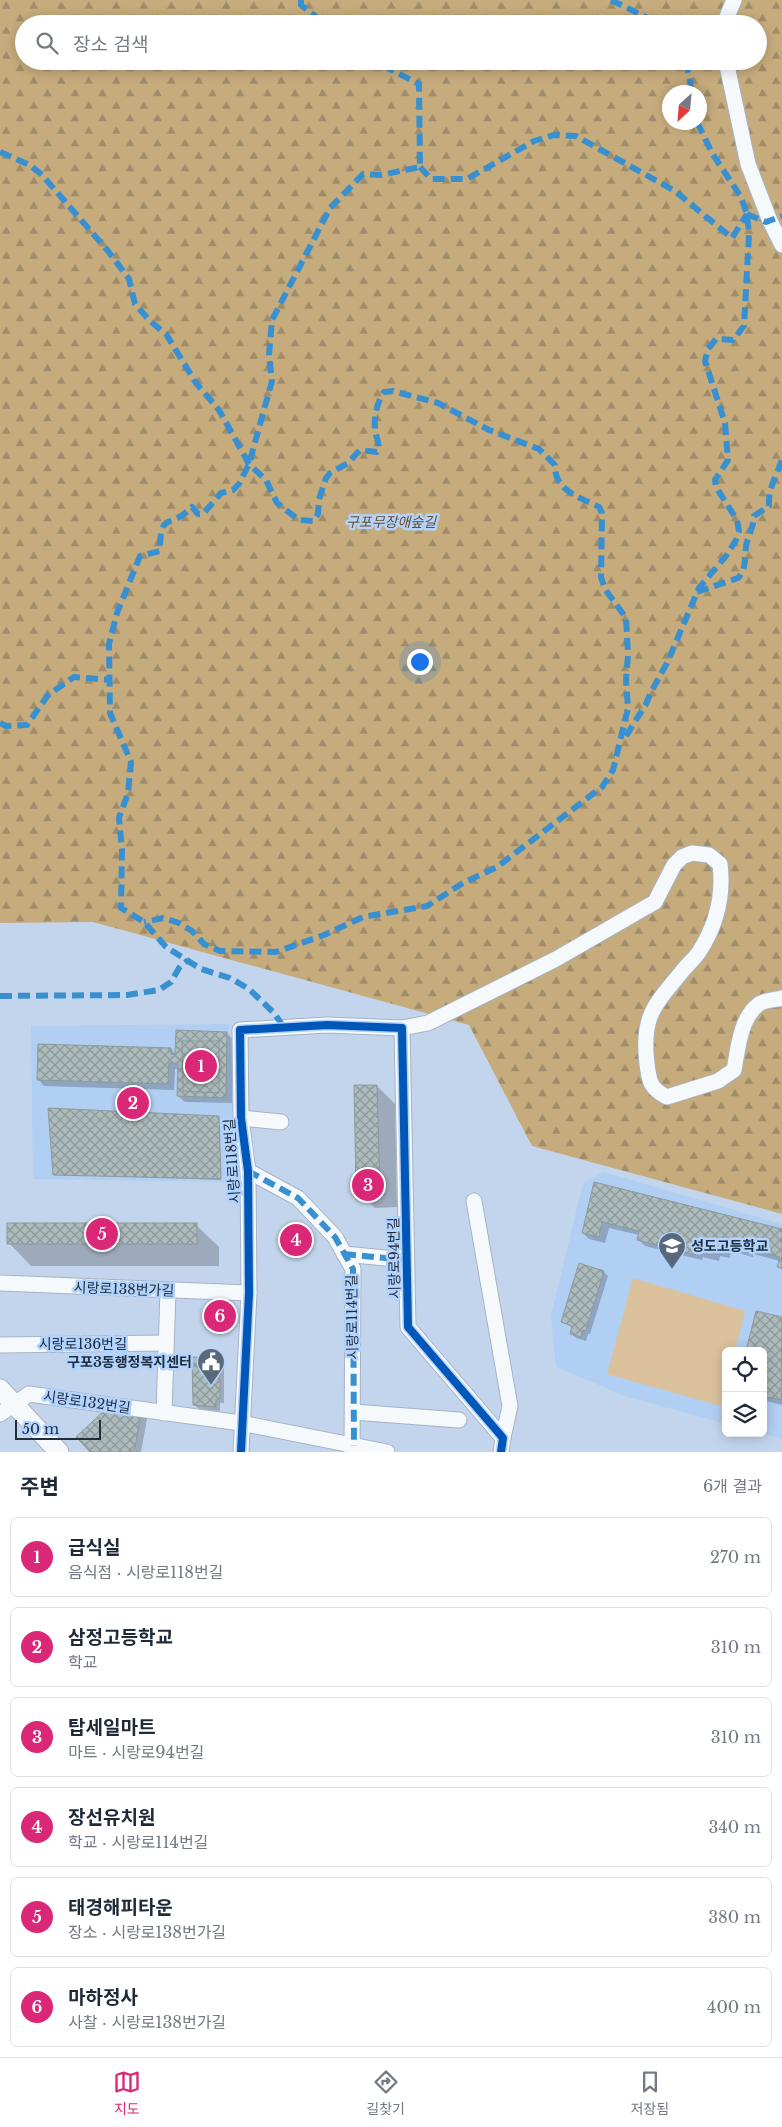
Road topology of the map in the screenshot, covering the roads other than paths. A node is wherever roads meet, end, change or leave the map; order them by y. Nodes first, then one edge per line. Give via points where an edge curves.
1 (734, 0) edge
2 (728, 15) edge
3 (728, 70) edge
4 (782, 245) edge
5 (782, 998) edge
6 (402, 1028) junction
7 (241, 1118) junction
8 (282, 1122) dead end
9 (248, 1172) junction
10 (474, 1201) dead end
11 (344, 1254) junction
12 (406, 1260) junction
13 (0, 1284) edge
14 (168, 1291) junction
15 (249, 1294) junction
16 (166, 1343) junction
17 (0, 1345) edge
18 (0, 1389) edge
19 (7, 1409) edge
20 (164, 1412) junction
21 (353, 1412) junction
22 (459, 1420) dead end
23 (241, 1423) junction
24 (502, 1445) edge
25 (353, 1449) edge
26 (59, 1452) edge
27 (241, 1452) edge
28 (387, 1452) edge

1 - 2 street
3 - 4 street via 748,164
5 - 6 street via 760,1002 749,1014 734,1070 718,1081 667,1097 655,1091 649,1083 646,1038 649,1014 699,953 720,905 723,885 720,864 709,855 692,854 682,857 674,865 655,902 556,959 455,1011 428,1023
6 - 7 street, 시랑로118번길 via 327,1025 240,1030
6 - 12 street, 시랑로94번길
7 - 8 street, 시랑로118번길
7 - 9 street, 시랑로118번길
9 - 11 street, 시랑로114번길 via 298,1198 335,1237
9 - 15 street, 시랑로118번길
10 - 24 street via 510,1406
11 - 12 street
11 - 21 street, 시랑로114번길 via 353,1269
12 - 24 street, 시랑로94번길 via 408,1327
13 - 14 street, 시랑로138번가길
14 - 15 street, 시랑로138번가길
14 - 16 street
15 - 23 street, 시랑로118번길
16 - 17 street, 시랑로136번길
16 - 20 street
18 - 19 main road
19 - 20 street, 시랑로132번길 via 29,1394
19 - 26 main road
20 - 23 street, 시랑로132번길
21 - 22 street
21 - 25 street, 시랑로114번길
23 - 25 street, 시랑로132번길
23 - 27 street, 시랑로118번길
25 - 28 street, 시랑로132번길

